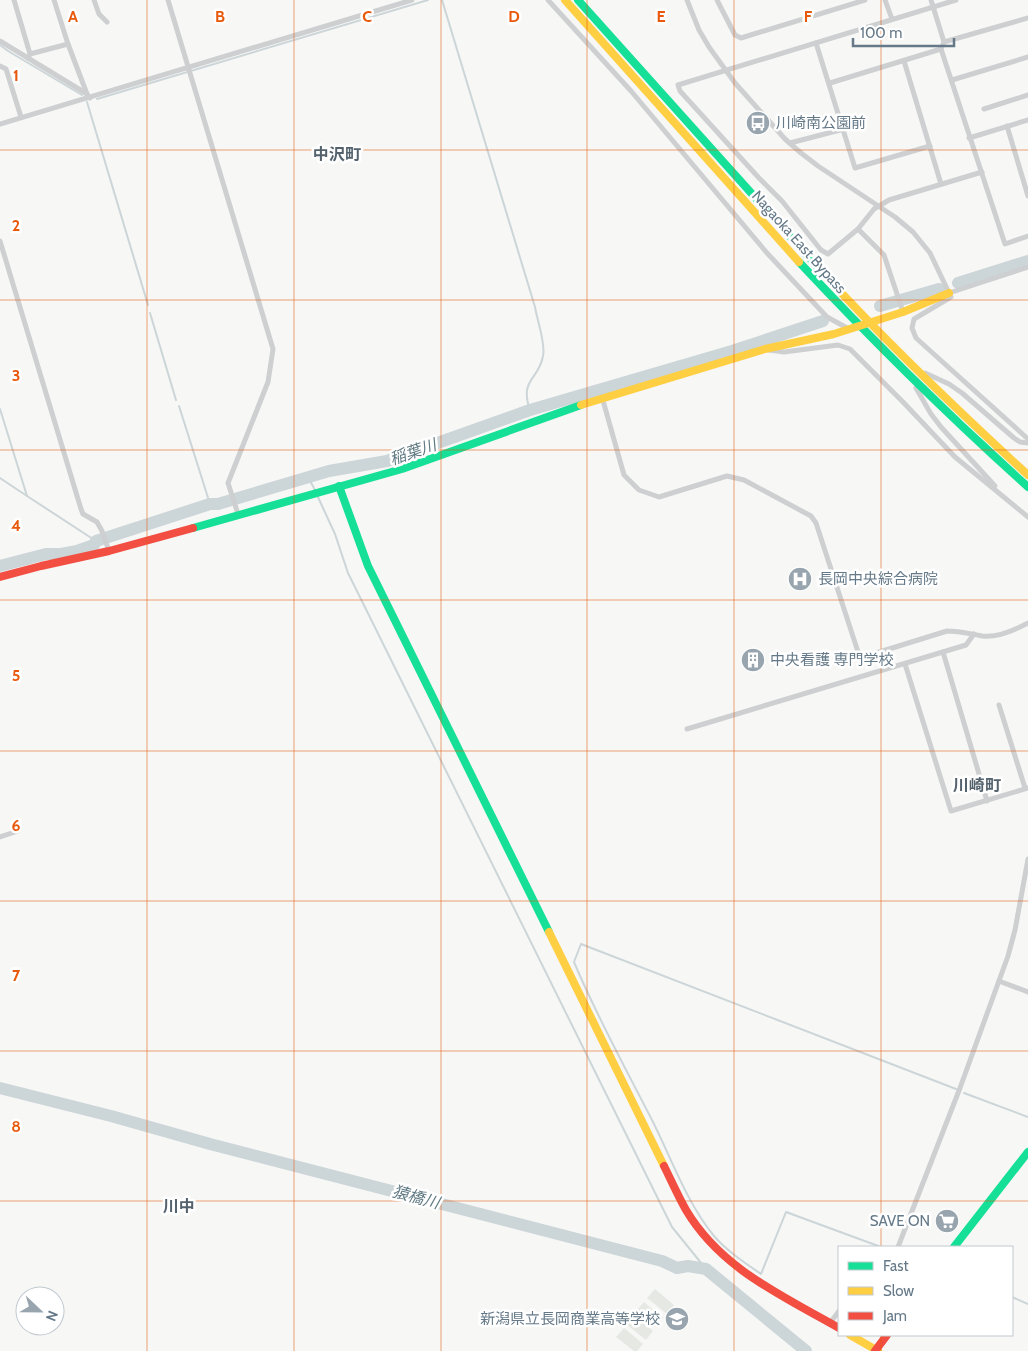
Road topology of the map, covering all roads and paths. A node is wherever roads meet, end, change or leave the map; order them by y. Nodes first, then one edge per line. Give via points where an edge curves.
1 (14, 0) edge
2 (54, 0) edge
3 (94, 0) edge
4 (168, 0) edge
5 (412, 0) edge
6 (548, 0) edge
7 (565, 0) edge
8 (578, 0) edge
9 (687, 0) edge
10 (717, 0) edge
11 (865, 0) edge
12 (886, 0) edge
13 (931, 0) edge
14 (956, 0) edge
15 (933, 8) junction
16 (1028, 18) edge
17 (892, 19) junction
18 (107, 22) dead end
19 (0, 41) edge
20 (944, 42) junction
21 (816, 43) junction
22 (68, 44) junction
23 (941, 49) junction
24 (29, 56) junction
25 (1028, 58) edge
26 (904, 60) junction
27 (0, 66) edge
28 (190, 70) junction
29 (725, 70) junction
30 (952, 80) junction
31 (830, 83) junction
32 (1028, 95) edge
33 (88, 96) junction
34 (984, 109) dead end
35 (21, 117) junction
36 (1028, 120) edge
37 (0, 124) edge
38 (1007, 126) junction
39 (844, 129) junction
40 (969, 138) junction
41 (790, 144) junction
42 (930, 146) junction
43 (982, 172) junction
44 (942, 184) junction
45 (1028, 196) edge
46 (877, 206) junction
47 (858, 229) junction
48 (1028, 236) edge
49 (0, 241) edge
50 (1028, 267) edge
51 (949, 293) junction
52 (902, 309) junction
53 (869, 323) junction
54 (858, 326) junction
55 (849, 329) junction
56 (765, 349) junction
57 (918, 370) junction
58 (910, 378) junction
59 (602, 397) junction
60 (958, 425) junction
61 (1028, 439) edge
62 (1028, 443) edge
63 (996, 446) junction
64 (1028, 470) edge
65 (1028, 475) edge
66 (339, 486) junction
67 (1028, 487) edge
68 (1028, 494) edge
69 (1005, 498) junction
70 (238, 512) junction
71 (1026, 513) edge
72 (108, 549) junction
73 (0, 577) edge
74 (1028, 624) edge
75 (974, 634) junction
76 (943, 652) junction
77 (905, 664) junction
78 (999, 705) dead end
79 (687, 730) dead end
80 (1026, 788) edge
81 (987, 801) junction
82 (18, 832) dead end
83 (0, 837) edge
84 (1028, 859) edge
85 (999, 981) junction
86 (1028, 992) edge
87 (1028, 1152) edge
88 (898, 1246) edge
89 (955, 1246) edge
90 (838, 1312) edge
91 (830, 1323) junction
92 (838, 1327) edge
93 (852, 1336) edge
94 (886, 1336) edge
95 (876, 1351) edge

1 - 24 street
2 - 22 street
3 - 18 street via 98,14
4 - 28 street
5 - 28 street
6 - 55 street via 631,91 767,252 827,317
7 - 54 main road, Nagaoka East Bypass
8 - 53 main road, Nagaoka East Bypass via 776,224
9 - 29 street via 700,30
10 - 11 street via 735,35 741,38
12 - 17 street
13 - 15 street
14 - 15 street
15 - 17 street
15 - 20 street
16 - 20 street
17 - 21 street
19 - 24 street
20 - 23 street
21 - 29 street
21 - 31 street
22 - 24 street
22 - 33 street
23 - 26 street
23 - 30 street
24 - 33 street
25 - 30 street
26 - 31 street
26 - 42 street
27 - 35 street via 6,69
28 - 33 street
28 - 70 street via 273,349 268,382 228,484
29 - 41 street
29 - 47 street via 678,85 680,91 782,200 821,250 828,254
30 - 40 street
31 - 39 street
32 - 34 street
33 - 35 street
35 - 37 street
36 - 38 street
38 - 40 street
38 - 45 street
39 - 41 street
39 - 42 street via 855,168
40 - 43 street
41 - 46 street
42 - 44 street
43 - 44 street
43 - 48 street via 1004,244
44 - 46 street
46 - 47 street
46 - 51 street via 905,225 922,242
47 - 52 street via 884,254
49 - 72 street via 81,509 83,514 97,522
50 - 51 street
51 - 52 main road
51 - 61 street via 951,297 944,303 914,320 912,328 916,338
52 - 53 main road
53 - 54 main road
53 - 57 main road, Nagaoka East Bypass
54 - 55 main road
54 - 58 main road, Nagaoka East Bypass
55 - 56 main road via 814,340
56 - 59 main road
56 - 69 street via 784,352 838,345 850,349 955,457
57 - 62 street via 949,384 1014,438
57 - 63 main road, Nagaoka East Bypass
58 - 60 main road, Nagaoka East Bypass
58 - 69 street via 941,426
59 - 66 main road via 402,469
59 - 75 street via 624,475 639,490 660,498 727,476 736,477 811,516 860,658 947,631
60 - 67 main road, Nagaoka East Bypass
60 - 68 main road
63 - 64 main road
63 - 65 main road, Nagaoka East Bypass
66 - 70 main road
66 - 91 main road via 368,566 686,1210 699,1230 726,1259 765,1286
69 - 71 street
70 - 72 main road
72 - 73 main road
74 - 75 street via 998,634
75 - 76 street via 966,645
76 - 77 street
76 - 81 street
77 - 79 street
77 - 81 street via 951,811
78 - 80 street
80 - 81 street
82 - 83 street
84 - 85 street via 1015,930
85 - 86 street
85 - 88 street
87 - 89 main road
90 - 91 street
91 - 92 main road
93 - 95 main road
94 - 95 main road

